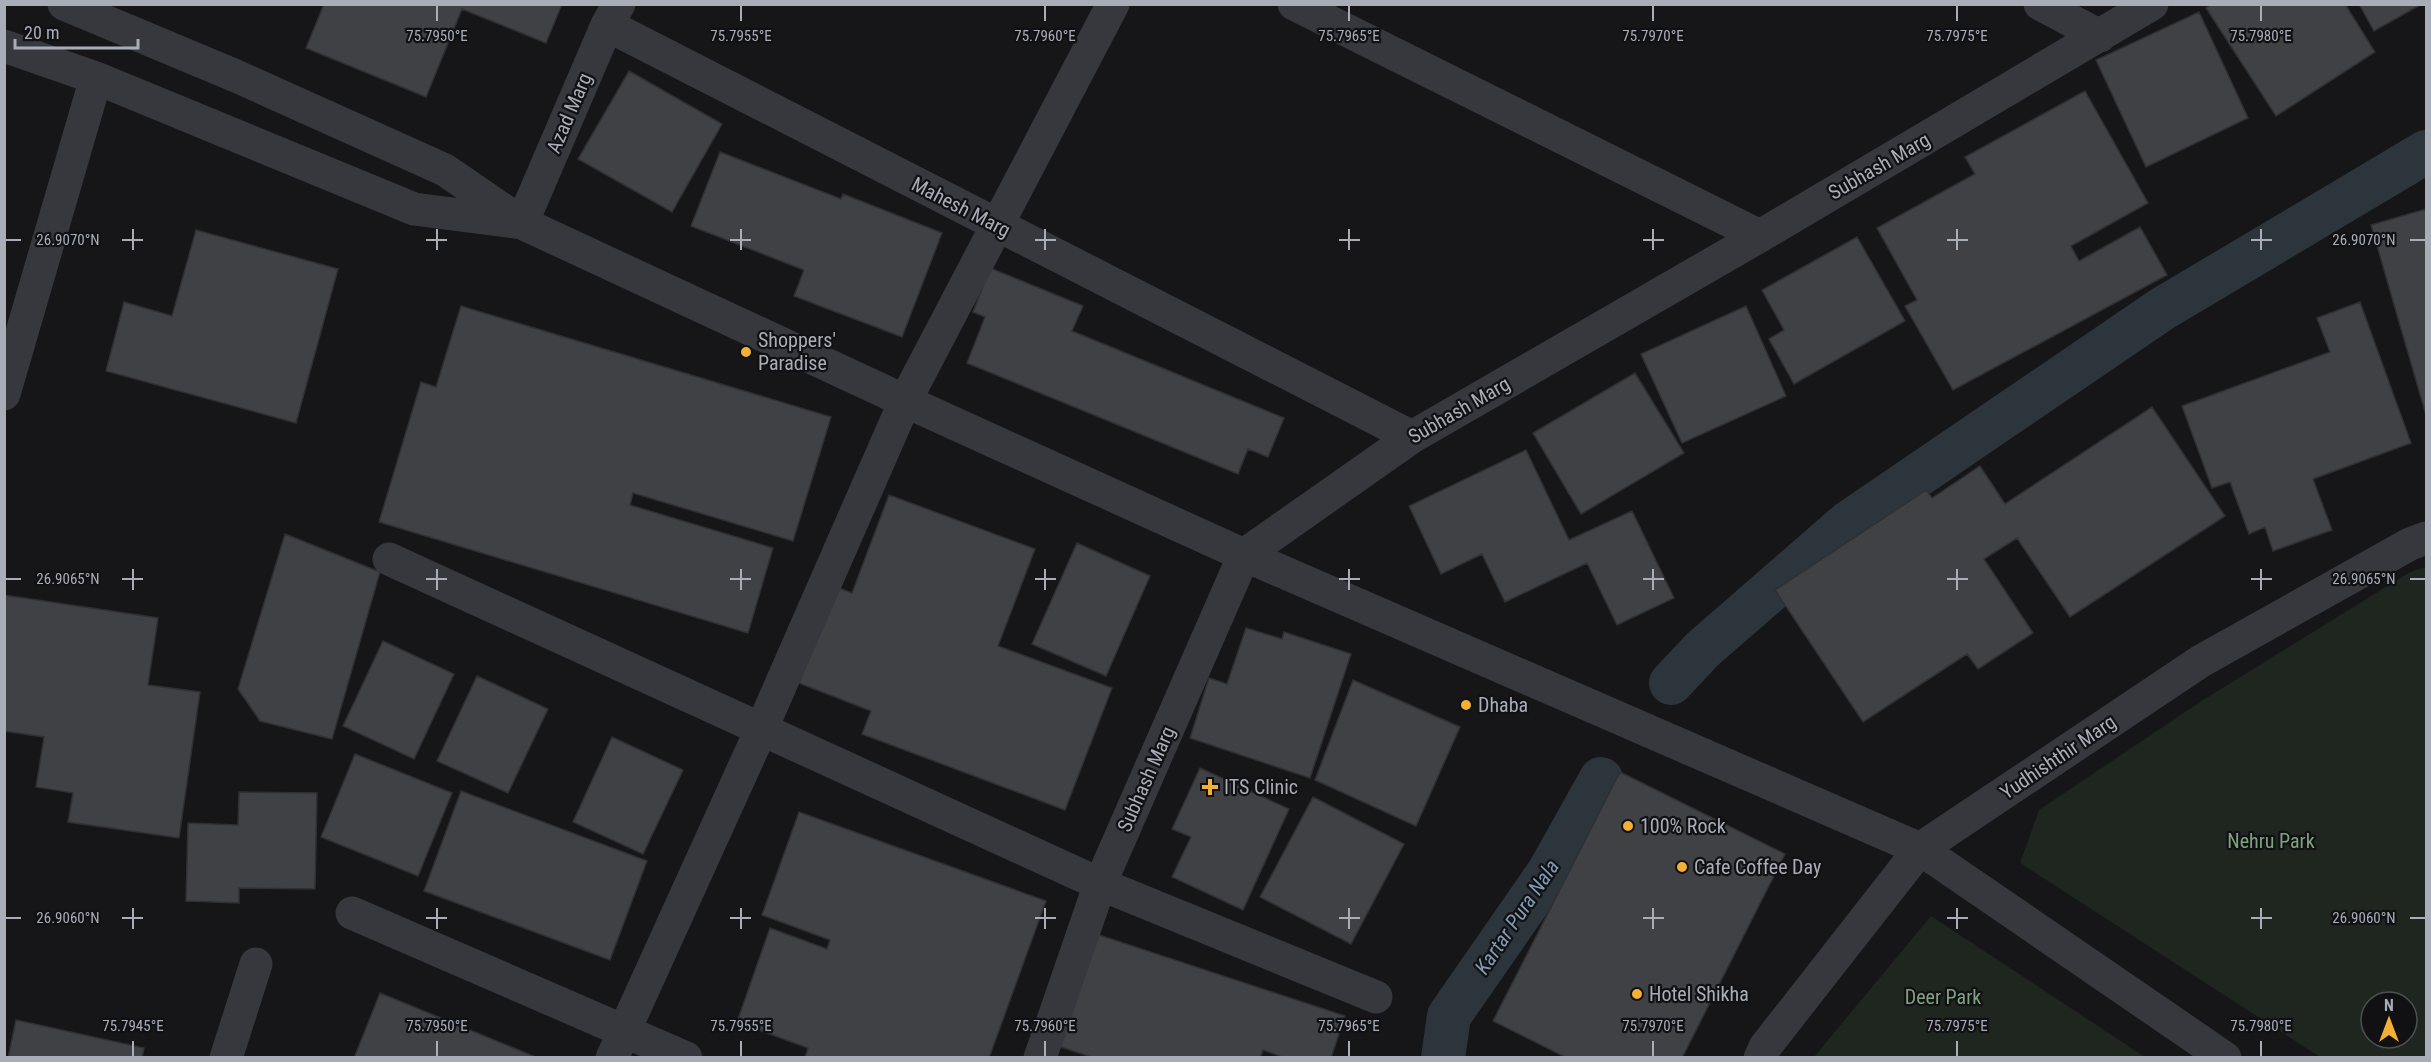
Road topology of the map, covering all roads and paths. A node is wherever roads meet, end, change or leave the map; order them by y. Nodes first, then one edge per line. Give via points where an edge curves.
1 (64, 4) edge
2 (1113, 4) edge
3 (1294, 4) edge
4 (2040, 4) edge
5 (2152, 4) edge
6 (613, 15) edge
7 (2100, 36) junction
8 (4, 46) edge
9 (96, 78) junction
10 (522, 223) junction
11 (998, 226) junction
12 (1760, 236) junction
13 (4, 394) edge
14 (905, 401) junction
15 (1412, 437) junction
16 (2427, 538) edge
17 (1245, 555) junction
18 (389, 559) dead end
19 (761, 730) junction
20 (1920, 849) junction
21 (1100, 884) junction
22 (352, 913) dead end
23 (256, 964) dead end
24 (1376, 997) dead end
25 (619, 1044) edge
26 (226, 1058) edge
27 (686, 1058) edge
28 (1040, 1058) edge
29 (1760, 1058) edge
30 (2225, 1058) edge

1 - 10 street via 445,170
2 - 11 street
3 - 12 street
4 - 7 street
5 - 7 street, Subhash Marg
6 - 10 street, Azad Marg
6 - 11 street, Mahesh Marg
7 - 12 street, Subhash Marg
8 - 9 street
9 - 10 street via 414,209
9 - 13 street
10 - 14 street
11 - 14 street
11 - 15 street, Mahesh Marg
12 - 15 street, Subhash Marg
14 - 17 street
14 - 19 street
15 - 17 street, Subhash Marg
16 - 20 street, Yudhishthir Marg via 2201,661
17 - 20 street
17 - 21 street, Subhash Marg
18 - 19 street
19 - 21 street
19 - 25 street
20 - 29 street, Yudhishthir Marg
20 - 30 street
21 - 24 street
21 - 28 street, Subhash Marg
22 - 25 street
23 - 26 street
25 - 27 street

